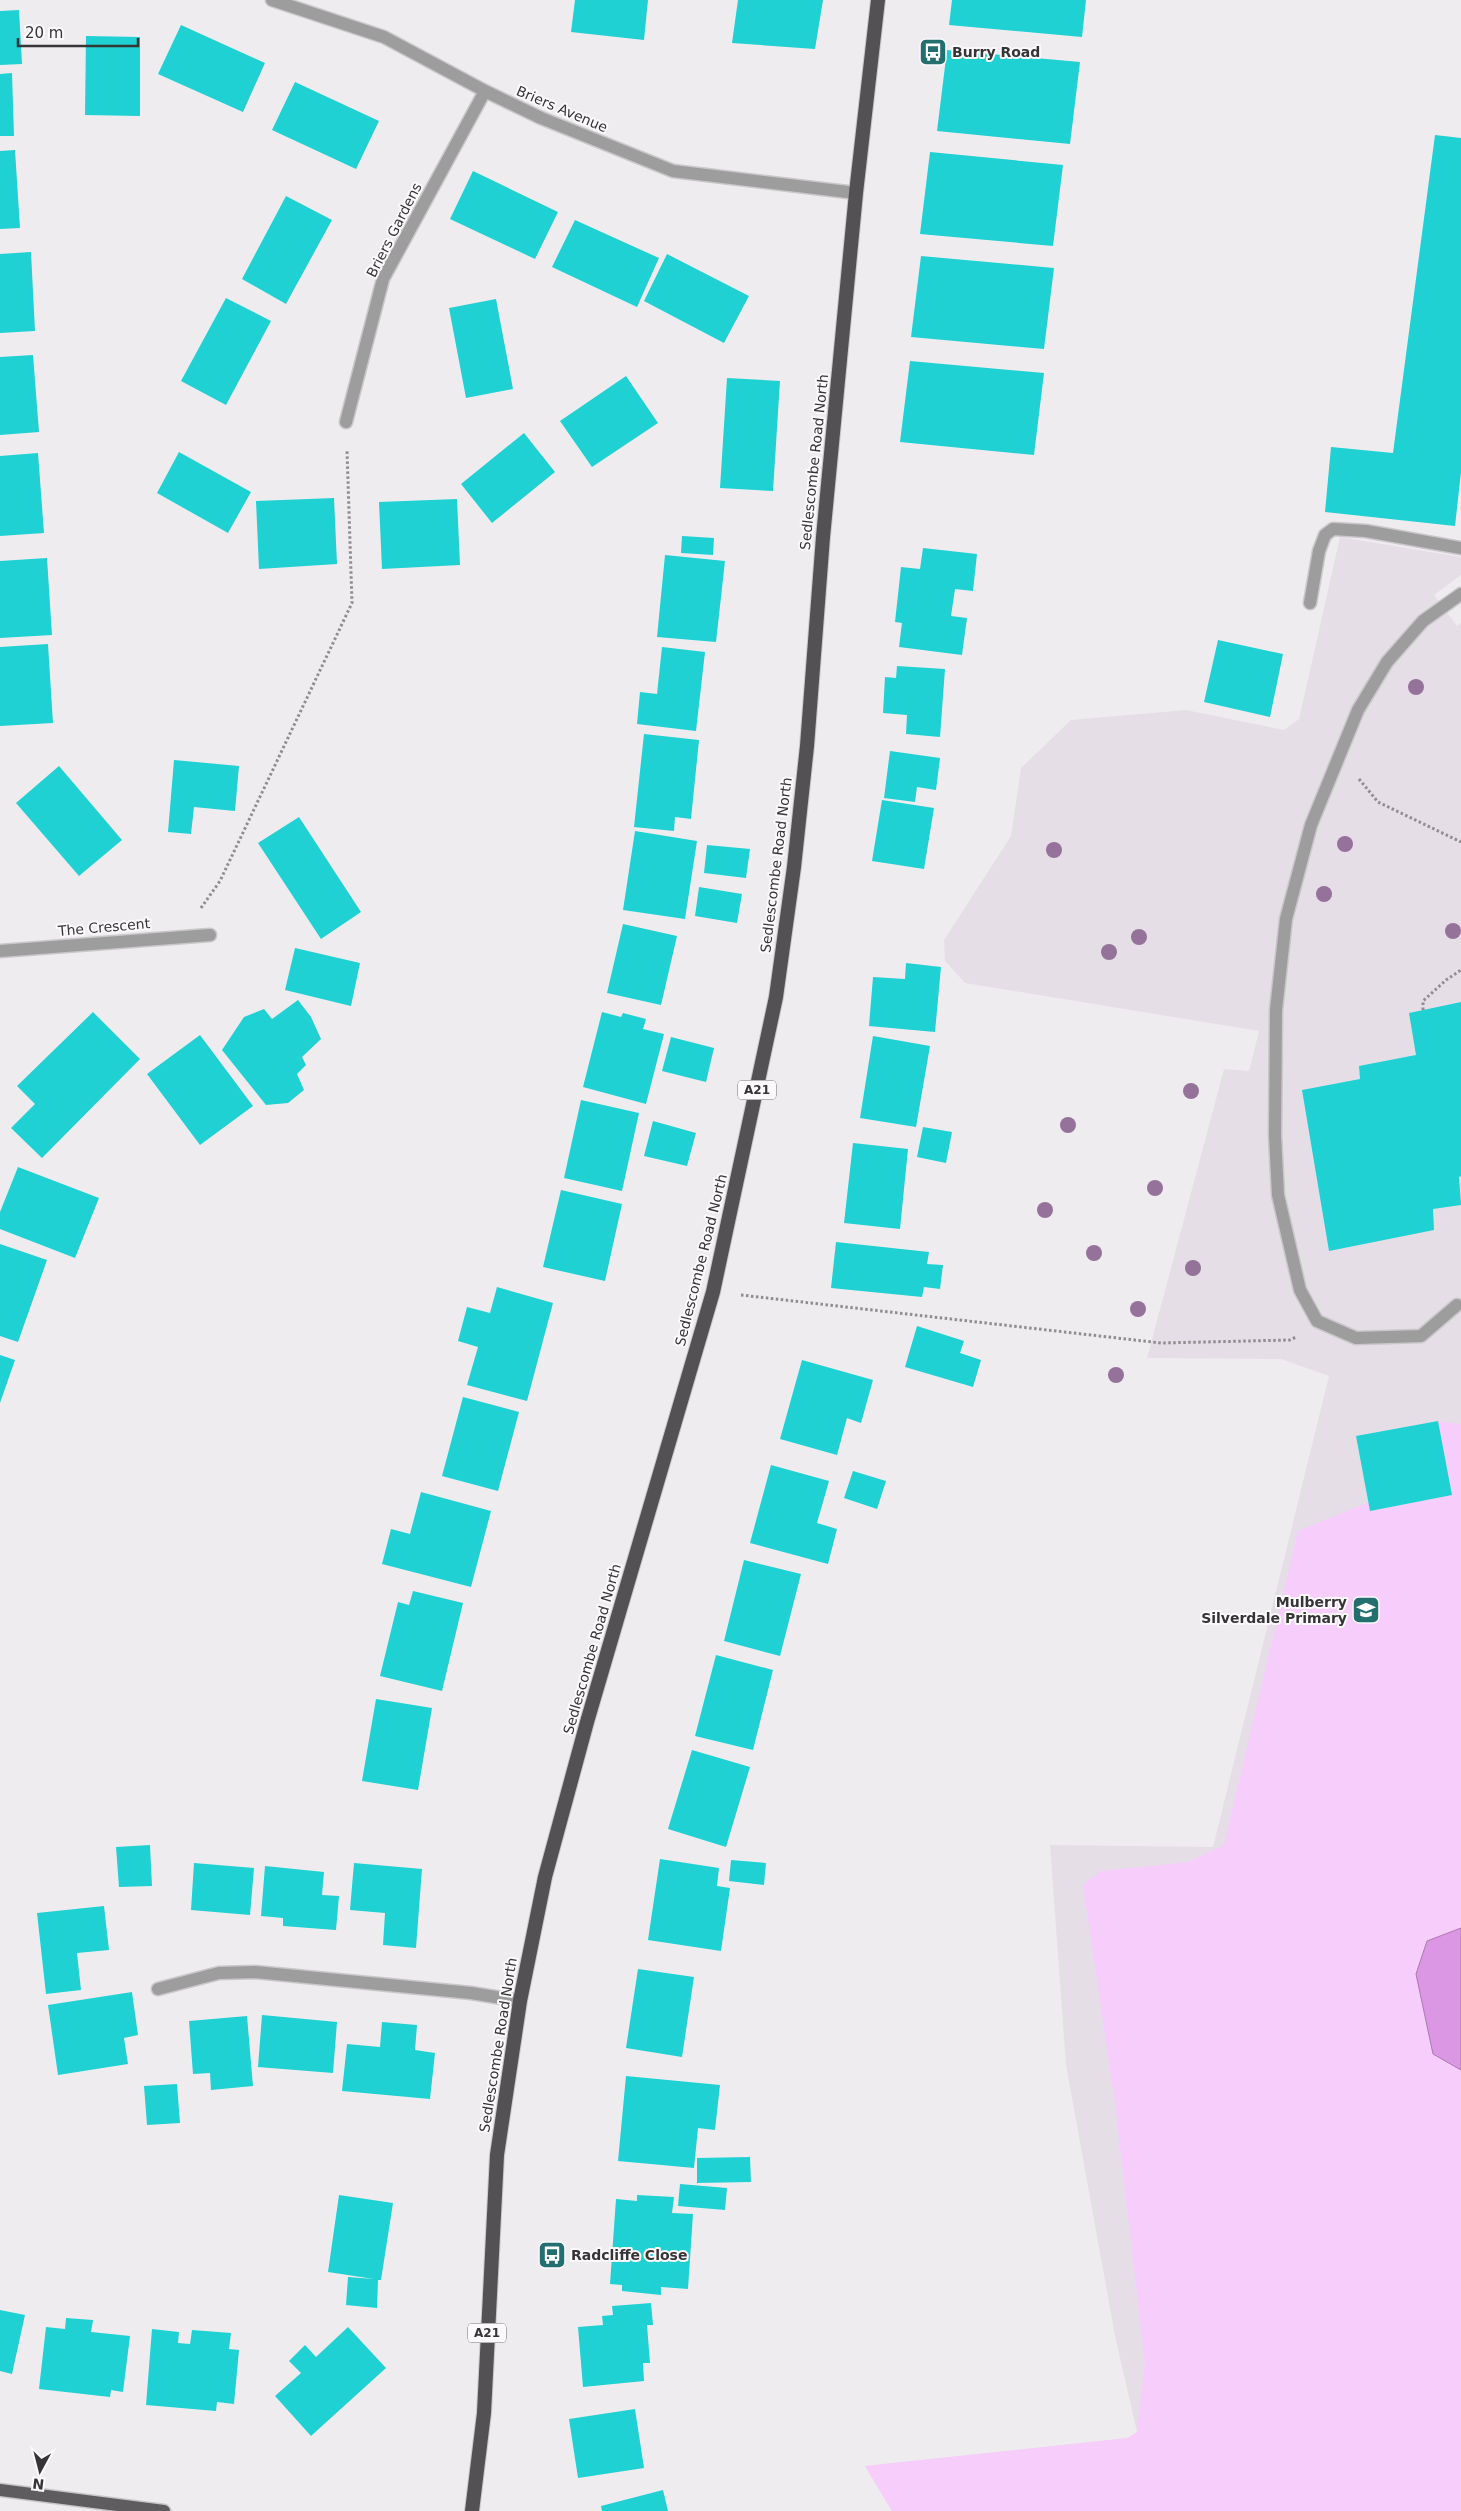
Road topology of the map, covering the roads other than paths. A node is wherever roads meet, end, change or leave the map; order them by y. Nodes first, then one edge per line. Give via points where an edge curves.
1 (272, 0) edge
2 (878, 0) edge
3 (485, 91) junction
4 (856, 193) junction
5 (346, 422) road end
6 (1461, 548) edge
7 (1461, 594) edge
8 (1310, 603) dead end
9 (210, 935) dead end
10 (0, 950) edge
11 (1457, 1305) dead end
12 (158, 1989) dead end
13 (520, 2001) junction
14 (0, 2490) edge
15 (164, 2511) edge
16 (472, 2511) edge

1 - 3 street, Briers Avenue via 384,37
2 - 4 highway, Sedlescombe Road North / A21
3 - 4 street, Briers Avenue via 542,118 673,171
3 - 5 street, Briers Gardens via 383,279
4 - 13 highway, Sedlescombe Road North / A21 via 794,867 776,998 713,1292 545,1877
6 - 8 street via 1366,531 1333,529 1325,535 1319,551
7 - 11 street via 1422,621 1386,662 1358,710 1311,825 1289,905 1276,1010 1275,1135 1278,1195 1300,1290 1318,1321 1356,1338 1421,1336
9 - 10 street, The Crescent
12 - 13 street via 219,1974 255,1972 471,1993
13 - 16 highway, Sedlescombe Road North / A21 via 496,2154 484,2414
14 - 15 main road

